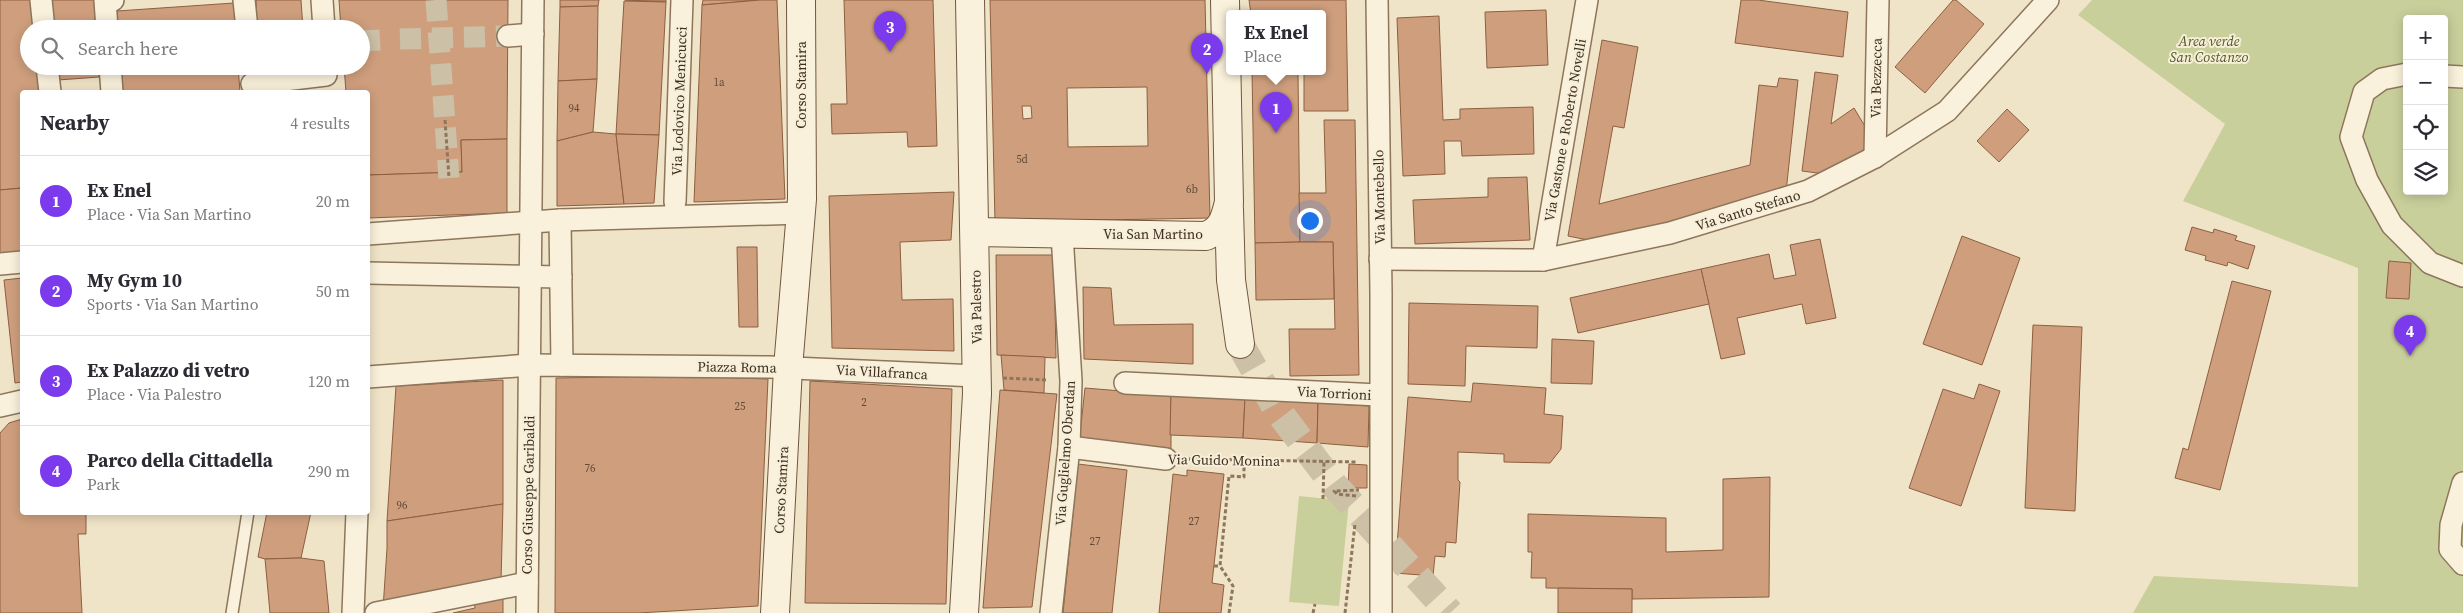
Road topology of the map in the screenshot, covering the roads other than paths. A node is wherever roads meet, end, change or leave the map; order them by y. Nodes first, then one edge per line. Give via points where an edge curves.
1 (41, 0) edge
2 (113, 0) edge
3 (244, 0) edge
4 (322, 0) edge
5 (533, 0) edge
6 (682, 0) edge
7 (801, 0) edge
8 (970, 0) edge
9 (1225, 0) edge
10 (1376, 0) edge
11 (1587, 0) edge
12 (1878, 0) edge
13 (2048, 0) edge
14 (43, 20) edge
15 (106, 20) edge
16 (246, 20) edge
17 (323, 20) edge
18 (533, 34) junction
19 (508, 36) tunnel mouth
20 (1226, 67) edge
21 (48, 75) edge
22 (111, 75) edge
23 (1226, 75) edge
24 (2403, 75) edge
25 (2448, 76) edge
26 (2463, 77) edge
27 (327, 78) edge
28 (251, 81) edge
29 (50, 90) edge
30 (112, 90) edge
31 (1875, 157) junction
32 (675, 202) dead end
33 (1228, 202) junction
34 (801, 206) junction
35 (532, 215) junction
36 (560, 220) junction
37 (975, 232) junction
38 (370, 234) edge
39 (1062, 234) junction
40 (1206, 236) junction
41 (1380, 259) junction
42 (1543, 260) junction
43 (20, 262) edge
44 (0, 264) edge
45 (370, 273) edge
46 (531, 276) junction
47 (2463, 276) edge
48 (561, 278) junction
49 (561, 310) junction
50 (530, 311) junction
51 (562, 365) junction
52 (788, 368) junction
53 (530, 371) junction
54 (977, 376) junction
55 (370, 377) edge
56 (1125, 383) dead end
57 (1379, 394) junction
58 (20, 401) edge
59 (0, 406) edge
60 (1069, 447) junction
61 (1166, 459) road end
62 (2463, 483) edge
63 (248, 515) edge
64 (357, 515) edge
65 (2463, 564) edge
66 (527, 583) junction
67 (232, 613) edge
68 (353, 613) edge
69 (376, 613) edge
70 (527, 613) edge
71 (774, 613) edge
72 (964, 613) edge
73 (1051, 613) edge
74 (1381, 613) edge

1 - 14 street
2 - 15 street via 105,0
3 - 16 street
4 - 17 street
5 - 18 street
6 - 32 street, Via Lodovico Menicucci
7 - 34 street, Corso Stamira
8 - 37 street, Via Palestro
9 - 20 street, Via San Martino
10 - 41 street, Via Montebello
11 - 42 street, Via Gastone e Roberto Novelli
12 - 31 street, Via Bezzecca
13 - 31 street, Via Santo Stefano via 1947,111
18 - 19 street
18 - 35 street
21 - 29 street
22 - 30 street
23 - 33 street, Via San Martino
24 - 47 street via 2382,79 2364,92 2351,137 2367,180 2392,226 2430,263
25 - 26 street
27 - 28 street
31 - 42 street, Via Santo Stefano via 1808,191 1670,233
33 - 40 street, Via San Martino via 1221,227
33 - 40 street via 1231,280 1240,344 1227,320 1221,297 1215,246
34 - 36 street
34 - 52 street, Piazza Roma
35 - 36 street
35 - 38 street
35 - 46 street
36 - 48 street
37 - 39 street, Via San Martino
37 - 54 street, Via Palestro
39 - 40 street, Via San Martino
39 - 60 street, Via Guglielmo Oberdan via 1071,381
41 - 42 street, Via Santo Stefano
41 - 57 street, Via Montebello
43 - 44 street
45 - 46 street
46 - 48 street
46 - 50 street
48 - 49 street
49 - 50 street
49 - 51 street
50 - 53 street
51 - 52 street, Piazza Roma
51 - 53 street, Piazza Roma
52 - 54 street, Via Villafranca
52 - 71 street, Corso Stamira
53 - 55 street, Piazza Roma
53 - 66 street, Corso Giuseppe Garibaldi
54 - 72 street, Via Palestro
56 - 57 street, Via Torrioni
57 - 74 street, Via Torrioni
58 - 59 street
60 - 61 street, Via Guido Monina
60 - 73 street, Via Guglielmo Oberdan
62 - 65 street via 2451,525 2450,549
63 - 67 lane
64 - 68 street
66 - 69 street
66 - 70 street, Corso Giuseppe Garibaldi

